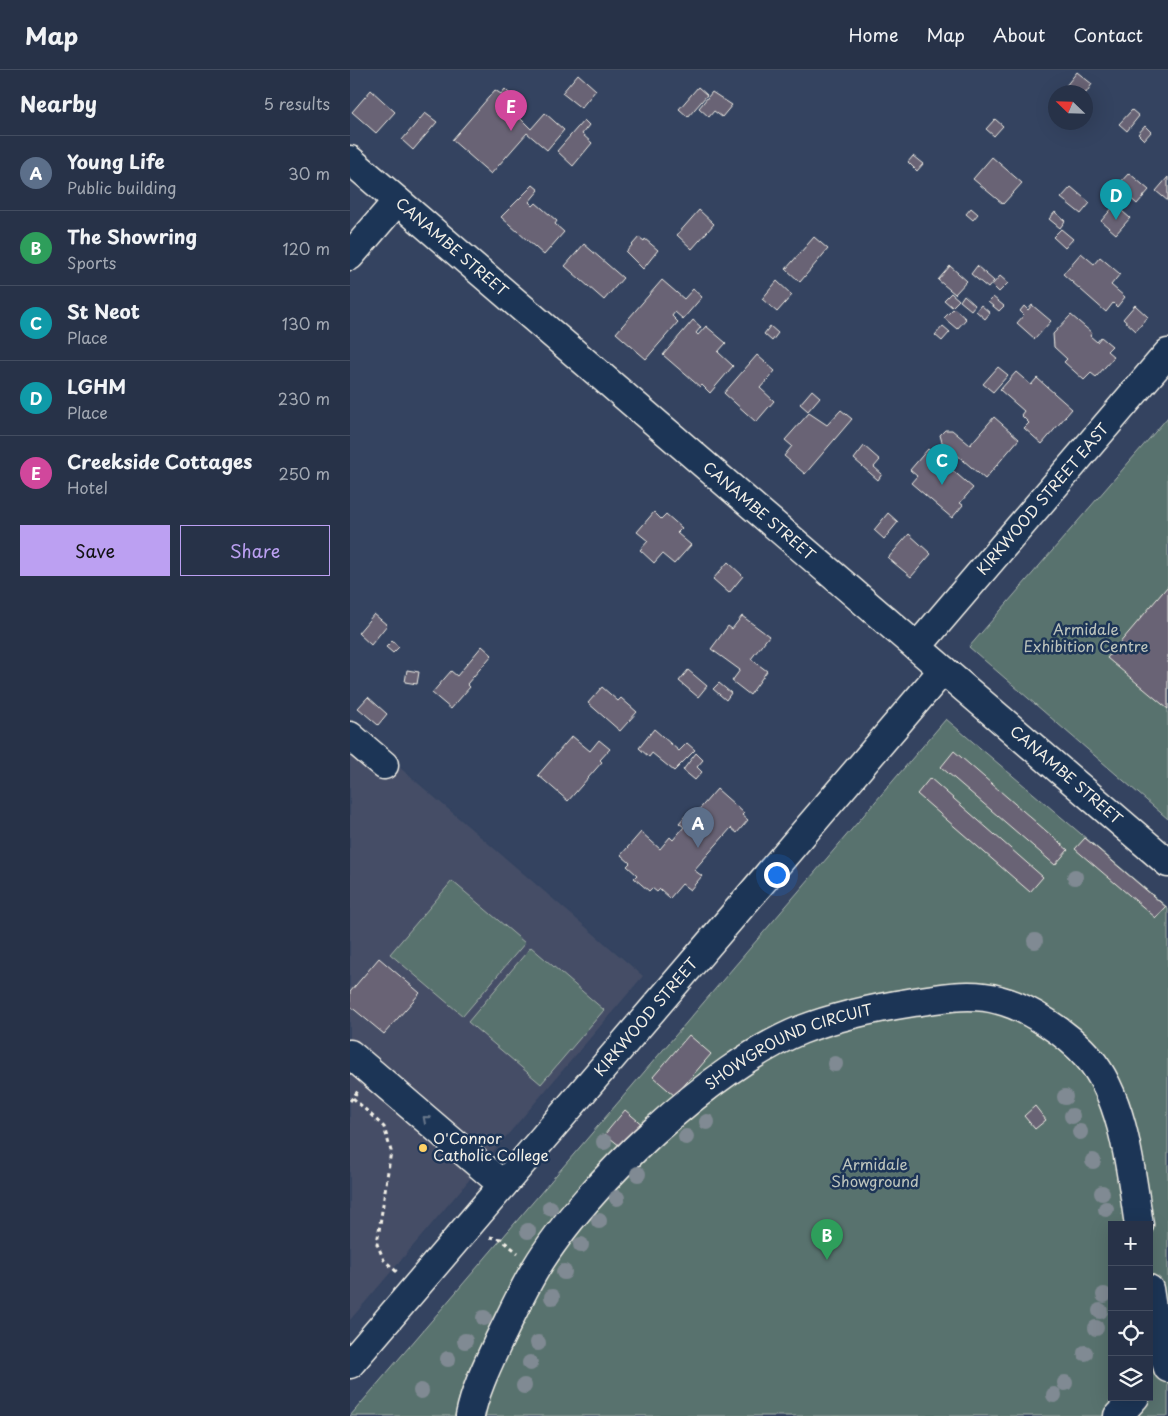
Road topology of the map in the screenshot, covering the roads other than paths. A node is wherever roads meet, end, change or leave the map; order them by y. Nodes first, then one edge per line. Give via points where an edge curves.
1 (350, 160) edge
2 (397, 201) junction
3 (350, 256) edge
4 (1168, 353) edge
5 (917, 647) junction
6 (944, 670) junction
7 (350, 736) edge
8 (384, 765) dead end
9 (1168, 863) edge
10 (350, 1054) edge
11 (503, 1185) junction
12 (1138, 1221) edge
13 (1152, 1311) edge
14 (350, 1364) edge
15 (1161, 1370) edge
16 (1131, 1401) edge
17 (469, 1414) edge
18 (1118, 1416) edge

1 - 2 street, CANAMBE STREET
2 - 3 street
2 - 5 street, CANAMBE STREET
4 - 5 street, KIRKWOOD STREET EAST
5 - 6 street, CANAMBE STREET
6 - 9 street, CANAMBE STREET
6 - 11 street, KIRKWOOD STREET
7 - 8 street
11 -> 10 street
11 - 14 street, KIRKWOOD STREET
12 - 17 street, SHOWGROUND CIRCUIT via 1124,1139 1104,1081 1088,1057 1059,1032 999,999 970,996 899,1004 846,1016 800,1031 757,1053 708,1087 608,1177 536,1267 491,1358
13 - 15 street
16 - 18 street

